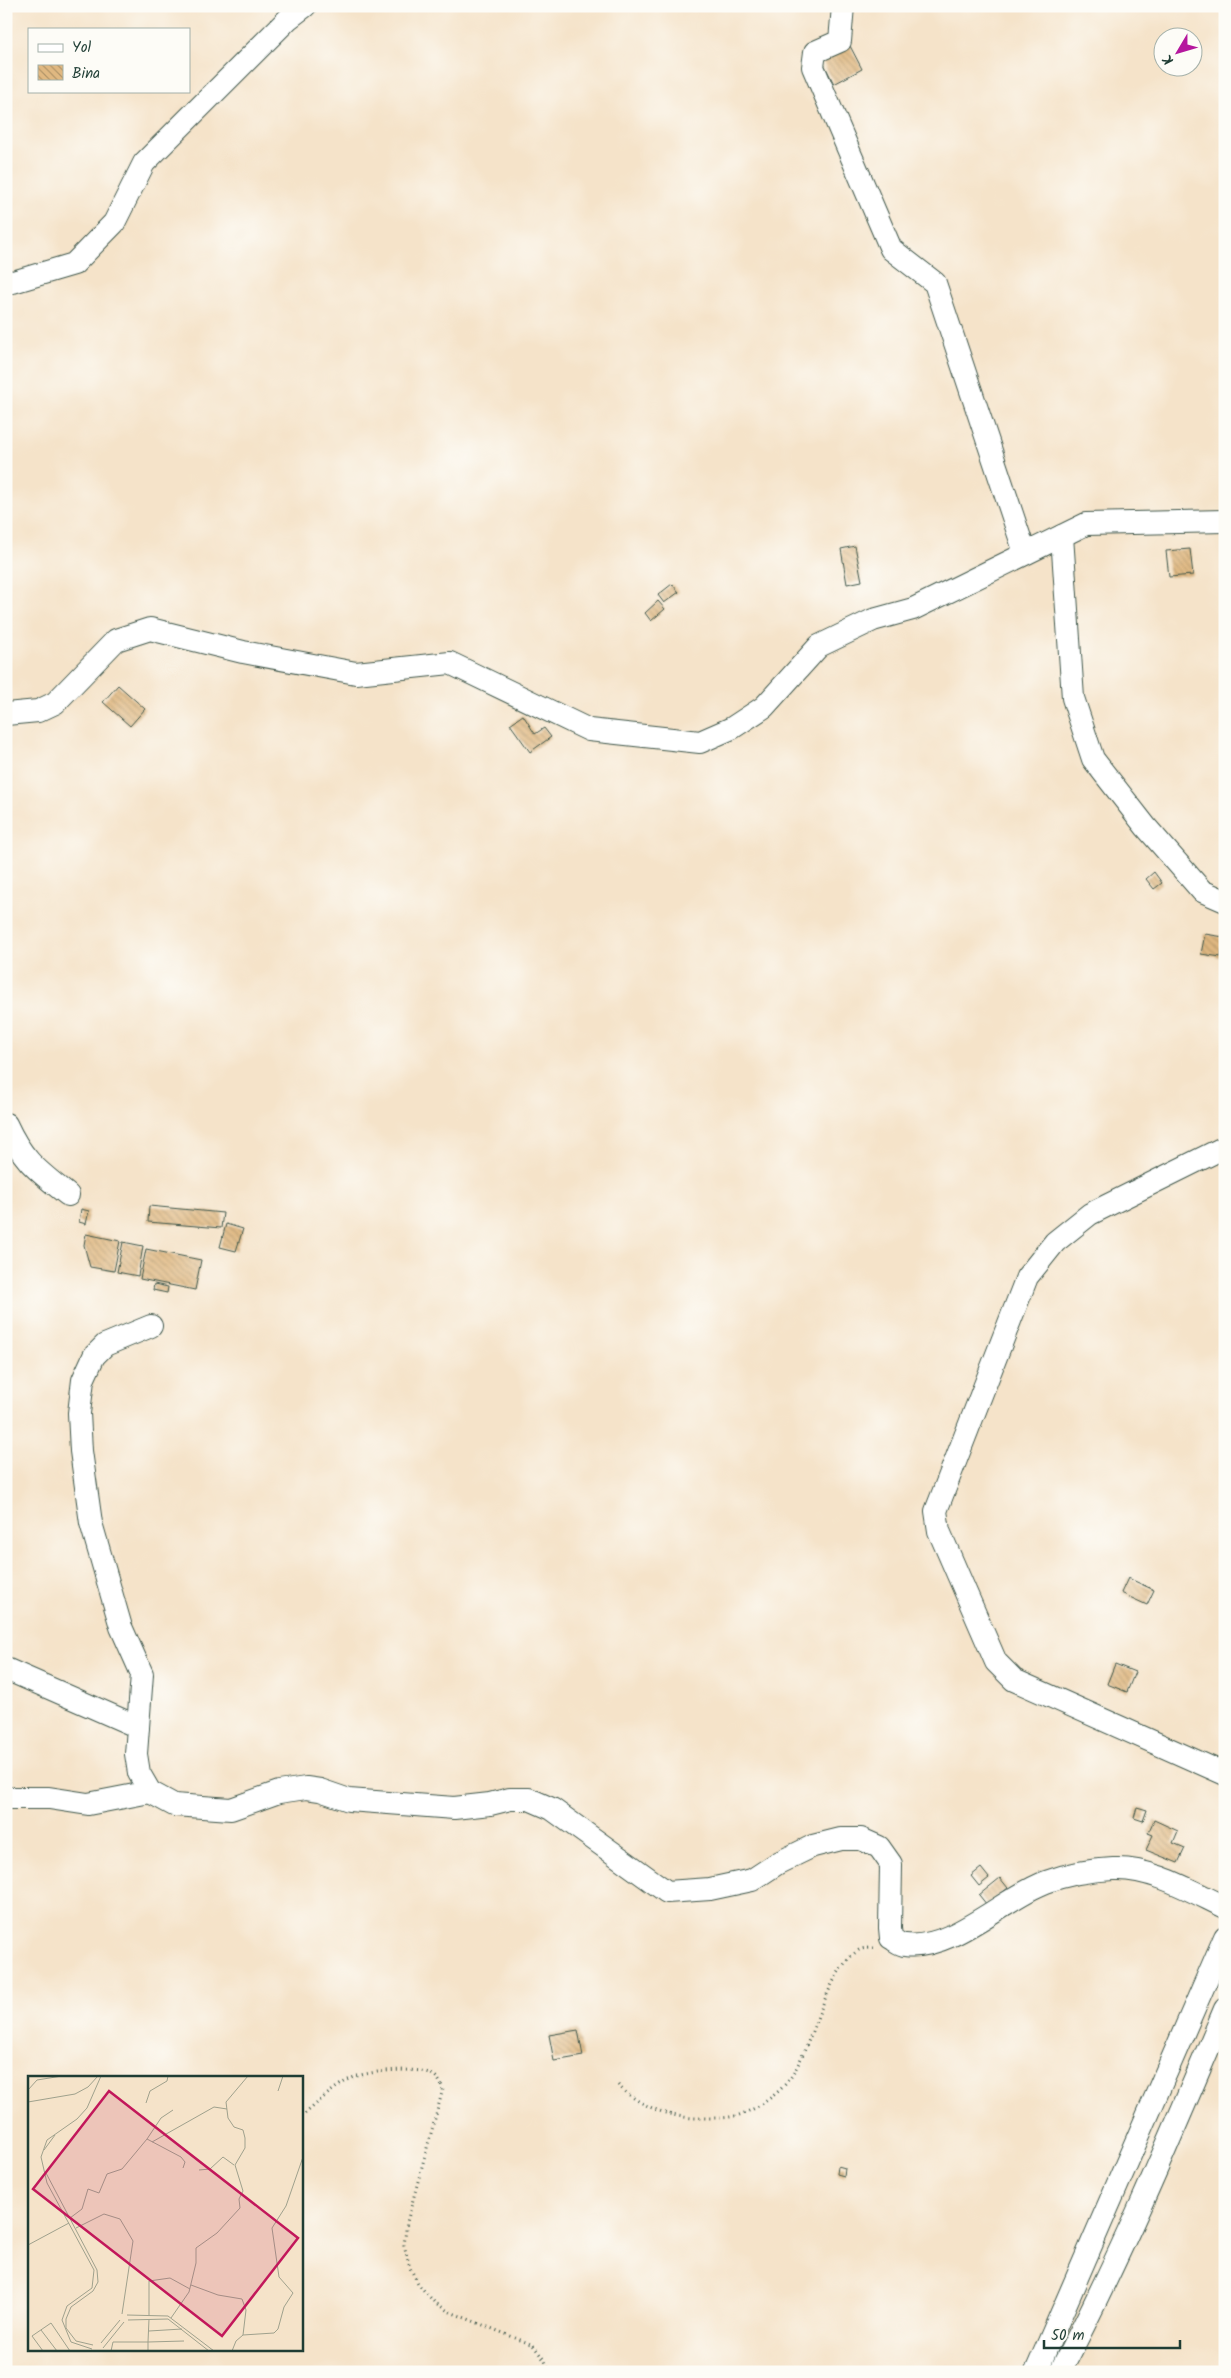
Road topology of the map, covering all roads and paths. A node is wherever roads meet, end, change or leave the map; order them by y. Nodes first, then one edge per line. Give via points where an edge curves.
1 (306, 6) edge
2 (843, 6) edge
3 (6, 281) edge
4 (1225, 521) edge
5 (1062, 536) junction
6 (1025, 553) junction
7 (6, 714) edge
8 (1225, 901) edge
9 (6, 1124) edge
10 (1225, 1147) edge
11 (68, 1194) dead end
12 (151, 1326) dead end
13 (6, 1669) edge
14 (138, 1727) junction
15 (1225, 1774) edge
16 (150, 1792) junction
17 (6, 1798) edge
18 (1225, 1907) edge
19 (891, 1938) junction
20 (1225, 1938) edge
21 (1225, 2009) edge
22 (618, 2085) dead end
23 (302, 2115) edge
24 (549, 2372) edge
25 (1036, 2372) edge
26 (1060, 2372) edge

1 - 3 street via 288,19 144,163 114,223 74,264
2 - 6 street via 840,41 816,52 813,67 891,249 935,283
4 - 5 street via 1086,524
5 - 6 street
5 - 8 street via 1073,698 1093,759 1202,891
6 - 7 street via 913,609 873,620 819,646 764,707 732,728 700,742 589,730 450,663 356,673 243,652 150,630 116,640 55,703 38,711
9 - 11 street via 27,1162
10 - 15 street via 1090,1214 1055,1242 1027,1277 936,1511 939,1531 996,1662 1014,1680
12 - 14 street via 105,1345 94,1356 83,1380 79,1412 91,1522 121,1627 142,1674
13 - 14 street
14 - 16 street via 136,1754 140,1773
16 - 17 street via 88,1804 49,1798
16 - 19 street via 174,1805 221,1808 306,1788 349,1800 454,1808 529,1799 552,1809 667,1892 710,1889 752,1880 813,1846 841,1839 861,1839 879,1847 891,1864
18 - 19 street via 1144,1873 1116,1868 1091,1870 1046,1882 968,1928 925,1944 903,1945
19 - 22 path via 882,1946 860,1950 846,1963 832,1984 791,2077 761,2104 738,2115 691,2118 644,2105
20 - 25 street
21 - 26 street via 1097,2301
23 - 24 path via 341,2085 362,2074 418,2070 431,2073 440,2080 443,2089 407,2222 404,2245 410,2268 434,2302 448,2312 533,2345

